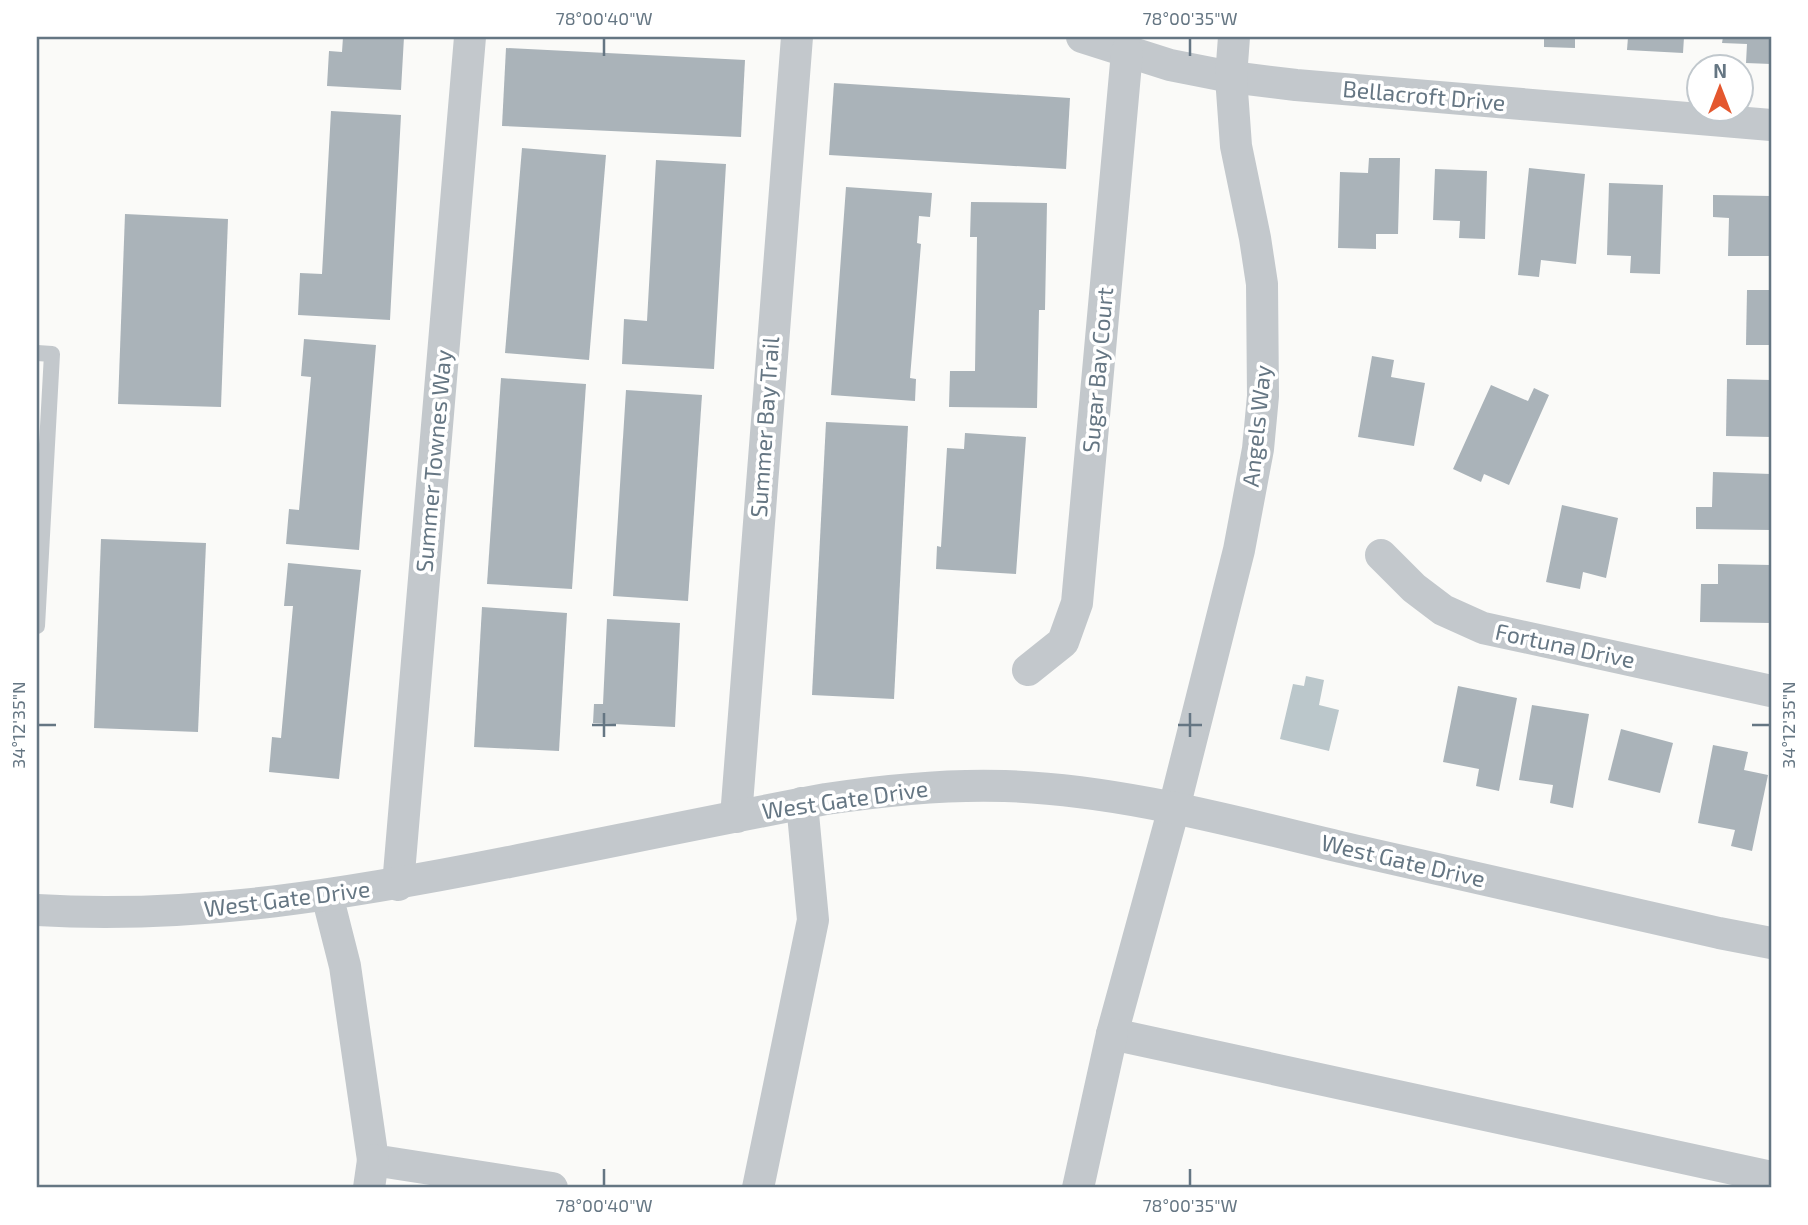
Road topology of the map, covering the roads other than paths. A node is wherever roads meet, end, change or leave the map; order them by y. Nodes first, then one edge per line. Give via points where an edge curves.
1 (470, 37) edge
2 (797, 37) edge
3 (1082, 37) edge
4 (1234, 37) edge
5 (1127, 51) junction
6 (1231, 77) junction
7 (1771, 125) edge
8 (37, 353) edge
9 (1381, 555) dead end
10 (37, 626) edge
11 (1028, 670) dead end
12 (1771, 691) edge
13 (802, 803) junction
14 (1174, 808) junction
15 (736, 817) junction
16 (398, 885) junction
17 (327, 895) junction
18 (37, 910) edge
19 (1771, 943) edge
20 (1112, 1034) junction
21 (371, 1174) edge
22 (1771, 1177) edge
23 (552, 1188) edge
24 (758, 1188) edge
25 (1078, 1188) edge

1 - 16 street, Summer Townes Way
2 - 15 street, Summer Bay Trail
3 - 5 street, Bellacroft Drive
4 - 6 street, Angels Way
5 - 6 street, Bellacroft Drive
5 - 11 street, Sugar Bay Court via 1077,603 1063,642
6 - 7 street, Bellacroft Drive
6 - 14 street, Angels Way via 1236,146 1262,284 1264,396 1239,550
8 - 10 lane via 52,354
9 - 12 street, Fortuna Drive via 1443,610 1483,628
13 - 14 street, West Gate Drive via 892,789 967,786 1061,790
13 - 15 street, West Gate Drive
13 - 24 street via 813,920
14 - 19 street, West Gate Drive
14 - 20 street, Angels Way
15 - 16 street, West Gate Drive
16 - 17 street, West Gate Drive
17 - 18 street, West Gate Drive via 136,913
17 - 21 street via 345,966
20 - 22 street
20 - 25 street, Angels Way
21 - 23 street

